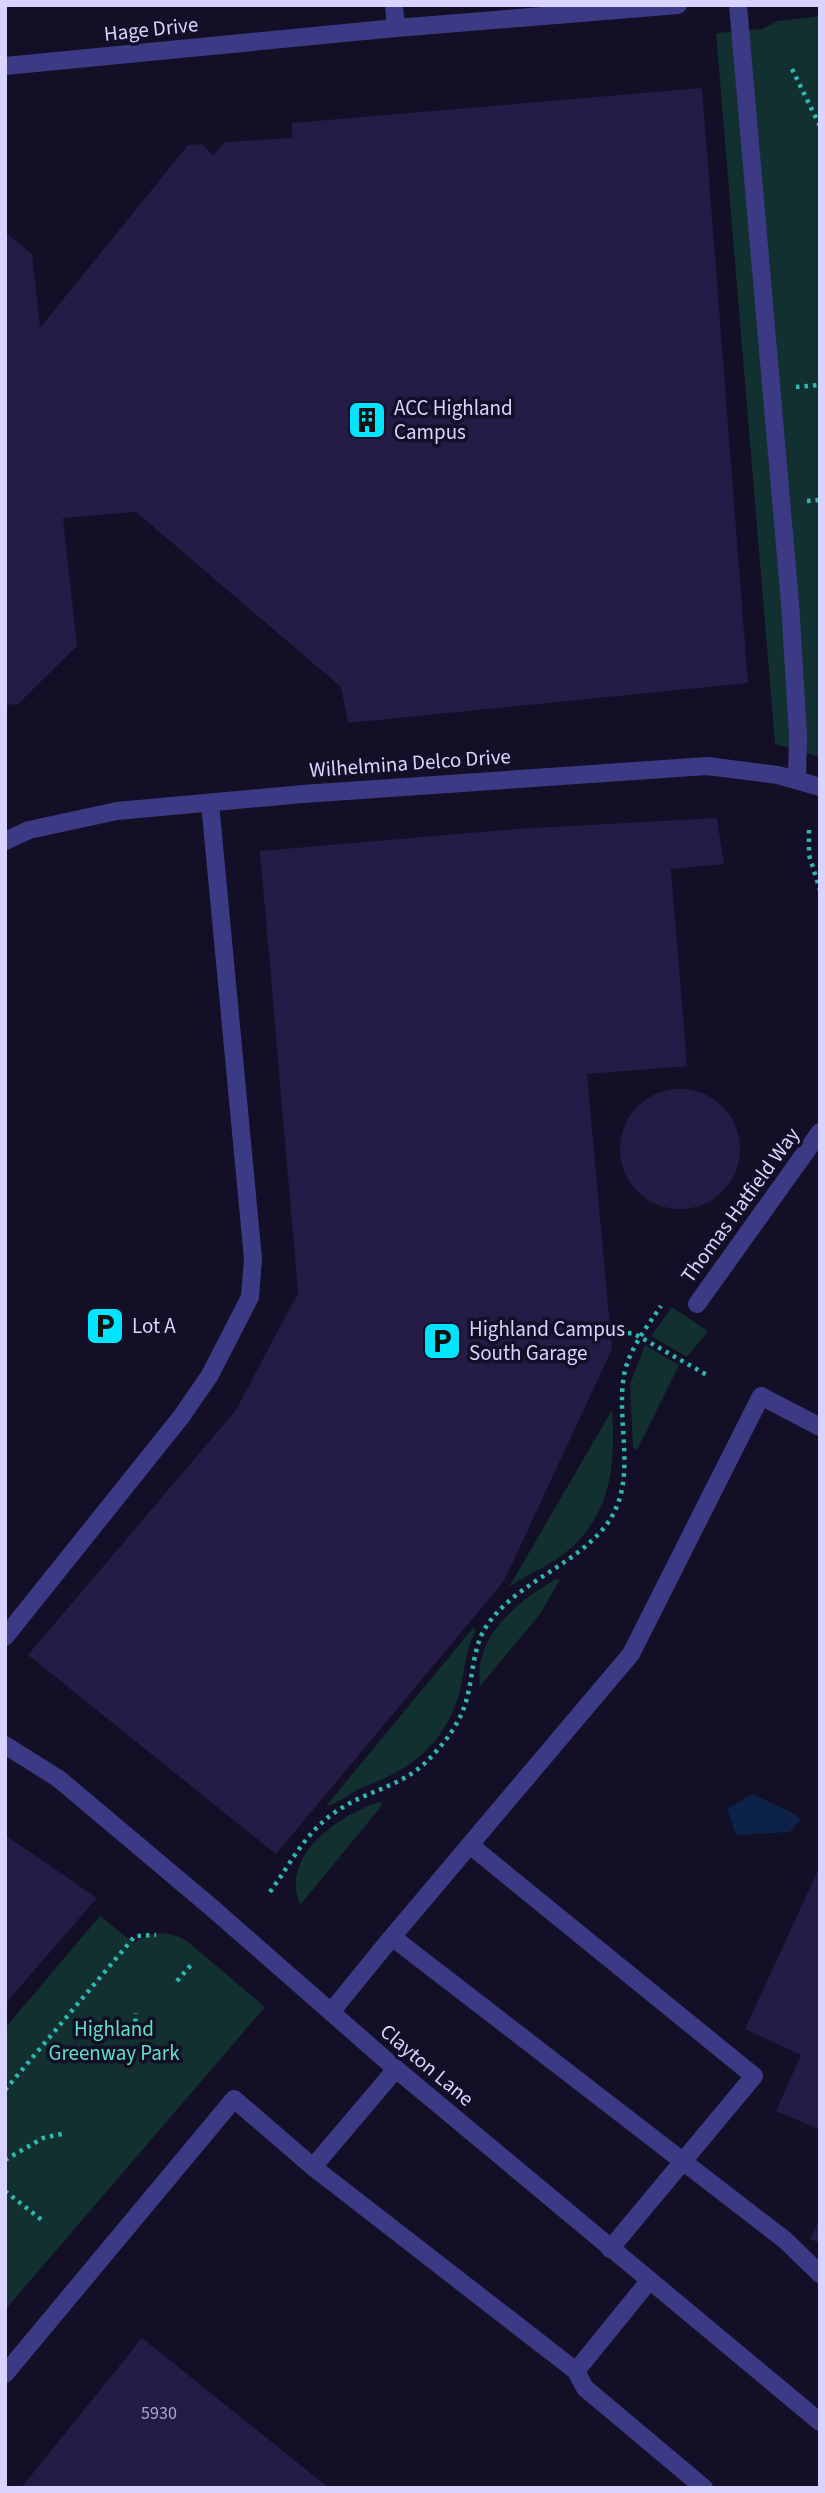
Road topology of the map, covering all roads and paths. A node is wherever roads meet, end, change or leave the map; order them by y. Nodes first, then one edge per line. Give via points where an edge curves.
1 (394, 5) edge
2 (678, 5) edge
3 (738, 5) edge
4 (396, 28) junction
5 (5, 66) edge
6 (792, 69) dead end
7 (820, 126) edge
8 (797, 780) junction
9 (820, 788) edge
10 (211, 803) junction
11 (809, 830) dead end
12 (5, 841) edge
13 (820, 890) edge
14 (820, 1132) edge
15 (697, 1304) dead end
16 (661, 1306) dead end
17 (611, 1334) dead end
18 (640, 1336) junction
19 (707, 1375) dead end
20 (820, 1427) edge
21 (5, 1637) edge
22 (5, 1745) edge
23 (471, 1846) junction
24 (270, 1892) dead end
25 (156, 1935) dead end
26 (393, 1937) junction
27 (191, 1965) dead end
28 (177, 1981) dead end
29 (331, 2012) junction
30 (136, 2013) dead end
31 (134, 2039) dead end
32 (396, 2069) junction
33 (5, 2090) edge
34 (66, 2133) dead end
35 (5, 2160) edge
36 (683, 2162) junction
37 (313, 2166) junction
38 (5, 2191) edge
39 (43, 2221) dead end
40 (610, 2249) junction
41 (820, 2274) edge
42 (649, 2281) junction
43 (576, 2371) junction
44 (5, 2374) edge
45 (820, 2422) edge
46 (704, 2488) edge

1 - 4 street
2 - 4 street, Hage Drive
3 - 8 street via 790,603
4 - 5 street, Hage Drive
6 - 7 path
8 - 9 street, Wilhelmina Delco Drive
8 - 10 street, Wilhelmina Delco Drive via 707,766
10 - 12 street, Wilhelmina Delco Drive via 117,811 29,830
10 - 21 street via 253,1259 250,1297 210,1375 181,1417
11 - 13 path via 809,855
14 - 15 street, Thomas Hatfield Way
16 - 18 path
17 - 18 path
18 - 19 path
18 - 24 path via 624,1376 623,1490 603,1528 558,1566 512,1596 484,1629 466,1701 443,1744 407,1779 337,1810 315,1829
20 - 23 street via 761,1396 631,1654
22 - 29 street, Clayton Lane via 60,1779
23 - 26 street
23 - 36 street via 754,2076
25 - 33 path via 135,1936
26 - 29 street
26 - 36 street
27 - 28 path
29 - 32 street, Clayton Lane
30 - 31 path
32 - 37 street
32 - 40 street, Clayton Lane
34 - 35 path via 43,2138
36 - 40 street
36 - 41 street via 785,2240
37 - 43 street
37 - 44 street via 234,2099
38 - 39 path
40 - 42 street, Clayton Lane
42 - 43 street
42 - 45 street, Clayton Lane
43 - 46 street via 585,2388

